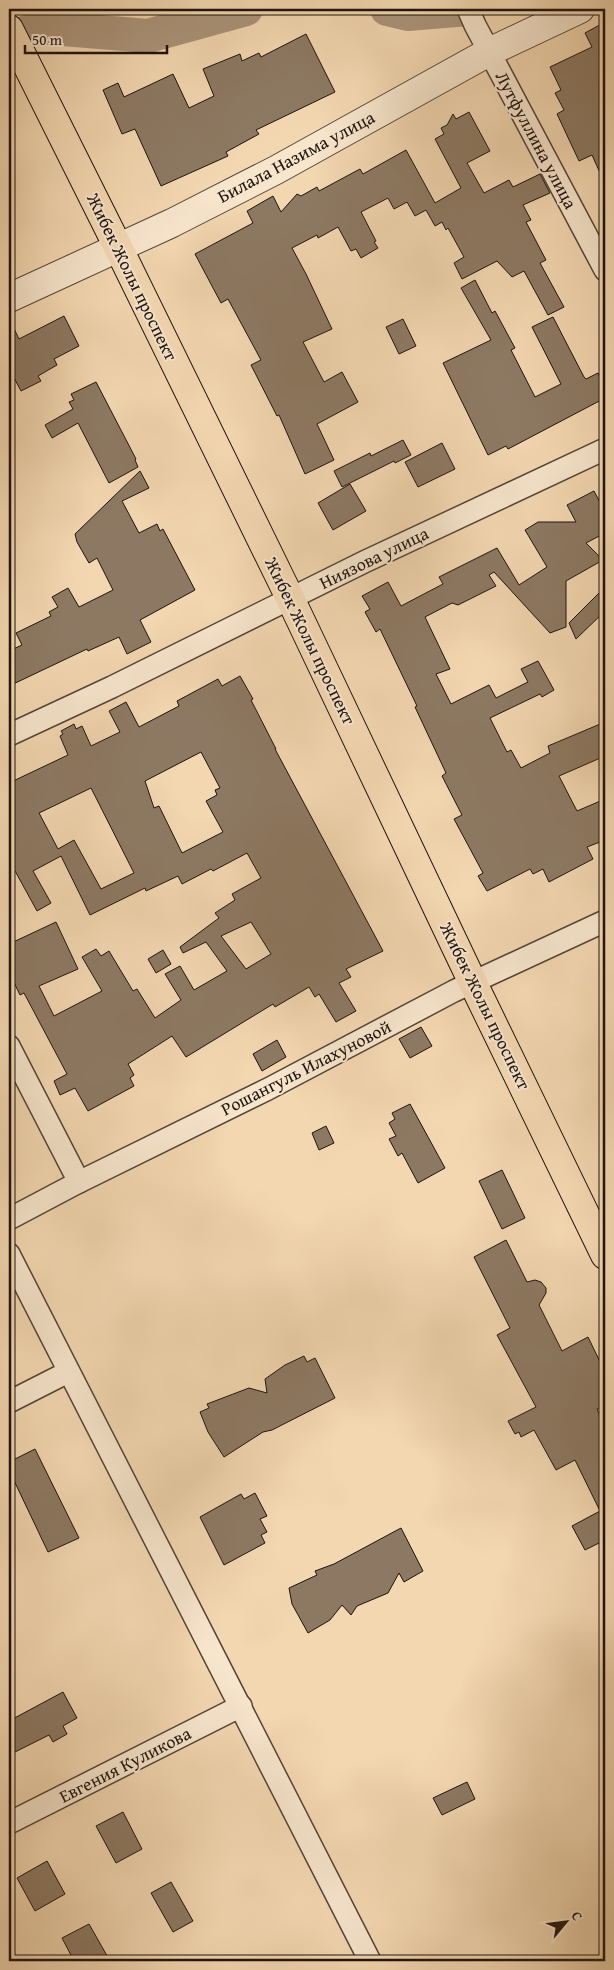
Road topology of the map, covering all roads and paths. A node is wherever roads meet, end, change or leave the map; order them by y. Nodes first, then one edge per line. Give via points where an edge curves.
1 (580, 9) edge
2 (472, 17) edge
3 (9, 30) edge
4 (489, 52) junction
5 (118, 247) junction
6 (605, 270) edge
7 (9, 298) edge
8 (605, 449) edge
9 (290, 598) junction
10 (9, 736) edge
11 (605, 921) edge
12 (473, 983) junction
13 (9, 1046) edge
14 (79, 1182) junction
15 (9, 1219) edge
16 (9, 1254) edge
17 (605, 1255) edge
18 (68, 1372) junction
19 (9, 1402) edge
20 (242, 1706) junction
21 (9, 1823) edge
22 (370, 1961) edge

1 - 4 street, Билала Назима улица
2 - 4 street, Лутфуллина улица
3 - 5 highway, Жибек Жолы проспект
4 - 5 street, Билала Назима улица via 276,170
4 - 6 street, Лутфуллина улица
5 - 7 street, Билала Назима улица
5 - 9 highway, Жибек Жолы проспект
8 - 9 street, Ниязова улица
9 - 10 street, Ниязова улица
9 - 12 highway, Жибек Жолы проспект
11 - 12 street, Рошангуль Илахуновой
12 - 14 street, Рошангуль Илахуновой
12 - 17 highway, Жибек Жолы проспект
13 - 14 street
14 - 15 street, Рошангуль Илахуновой
16 - 18 street
18 - 19 street
18 - 20 street
20 - 21 street, Евгения Куликова
20 - 22 street

